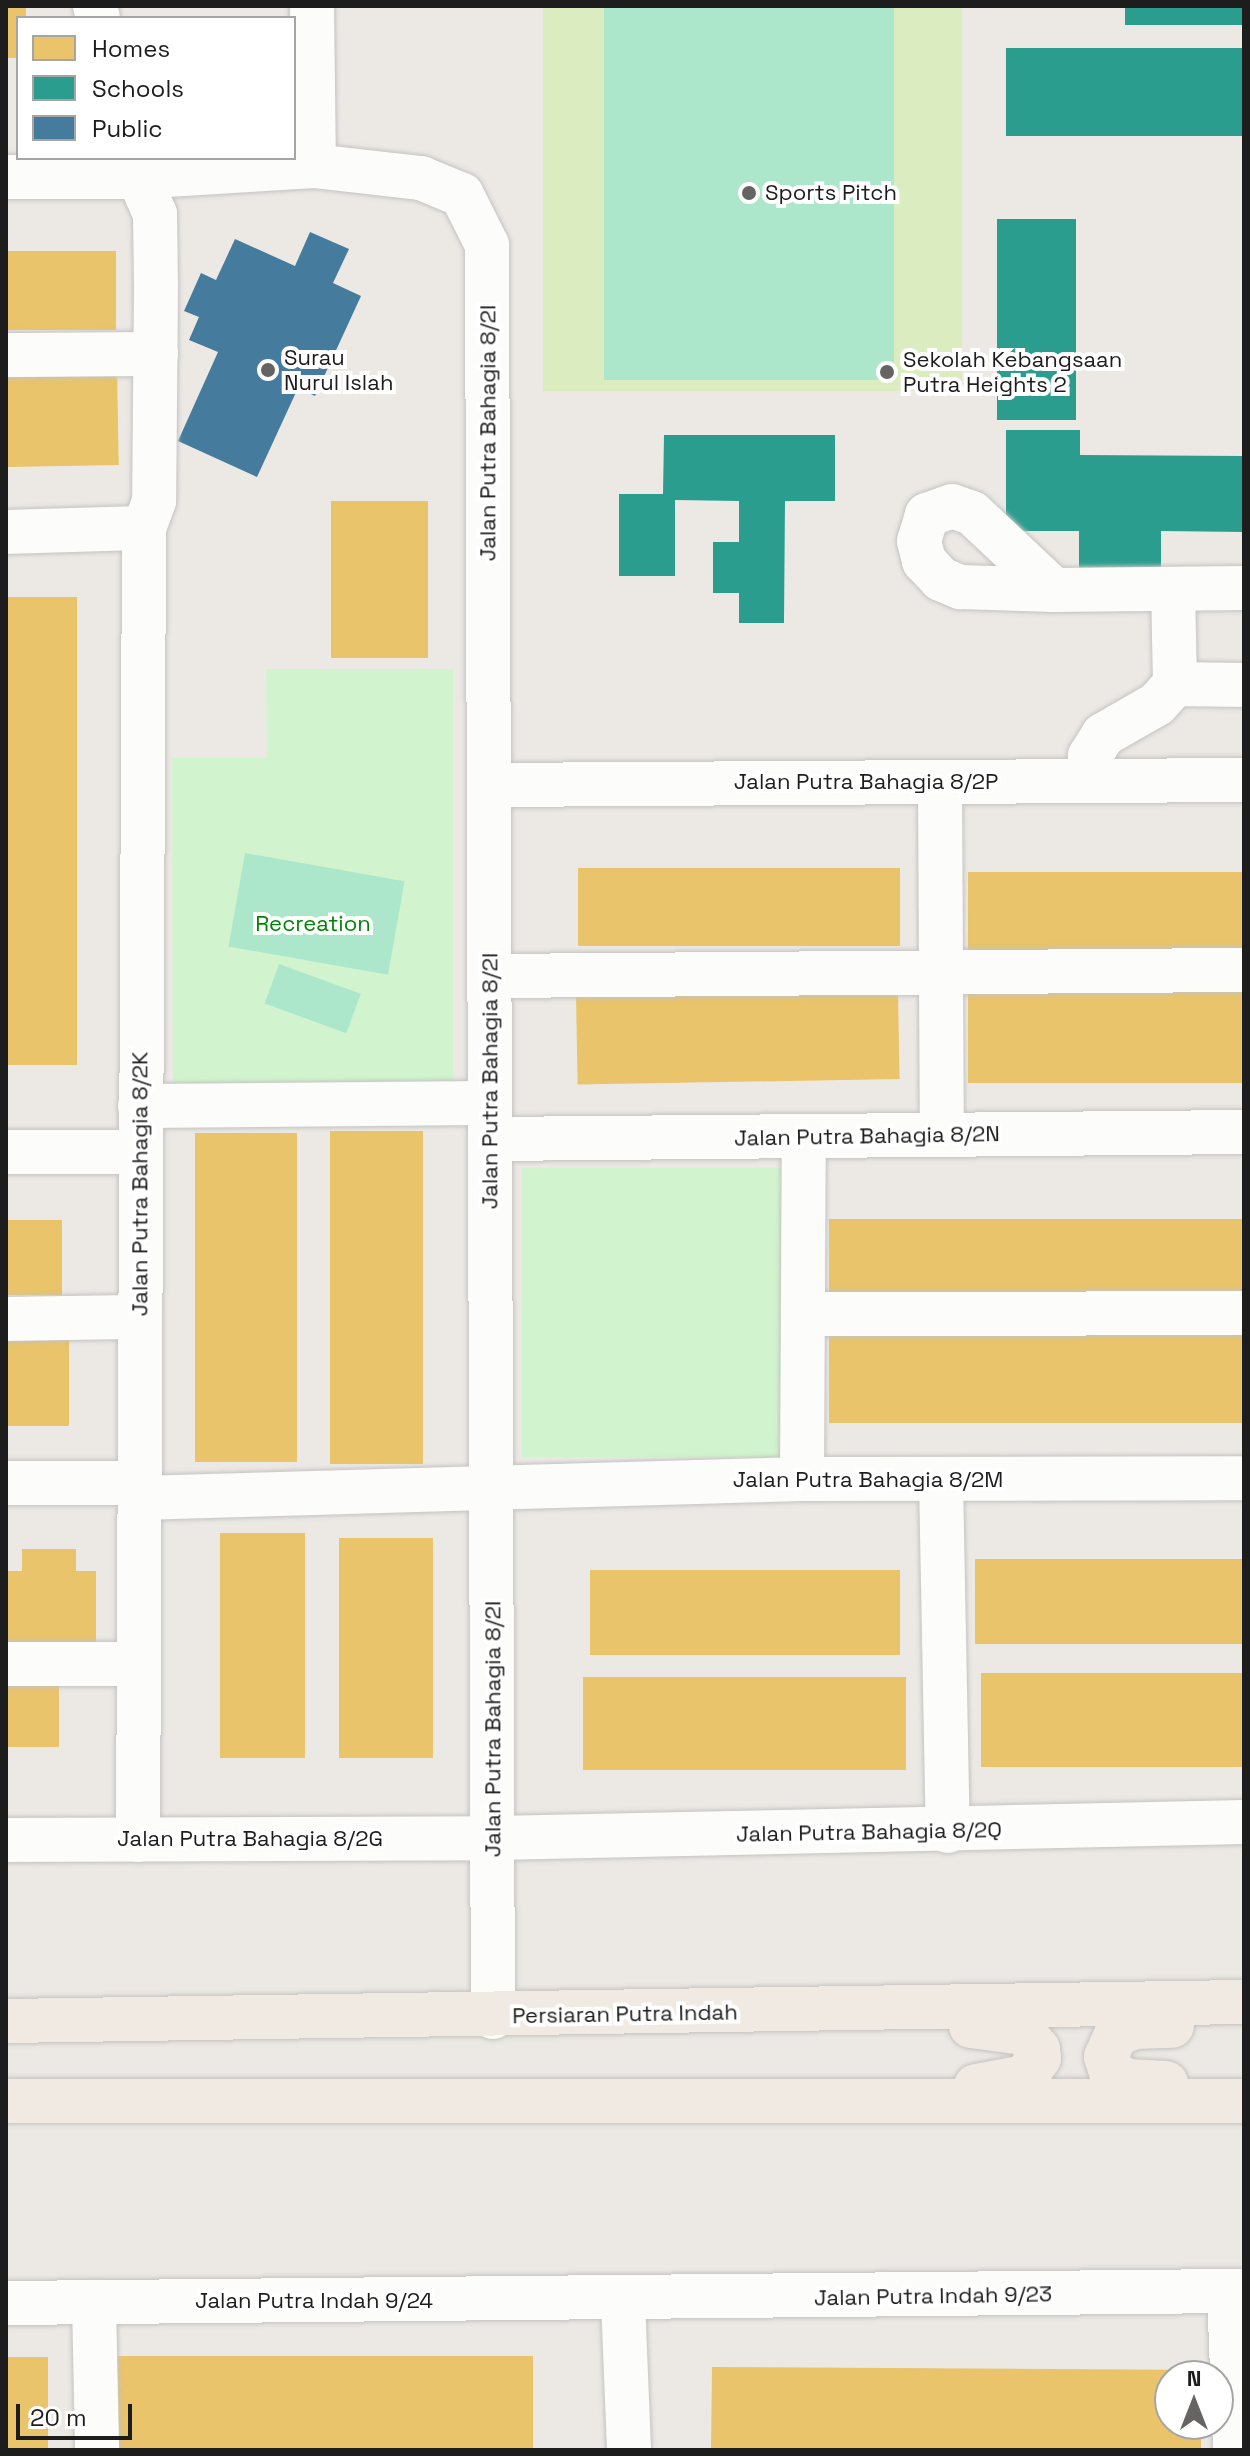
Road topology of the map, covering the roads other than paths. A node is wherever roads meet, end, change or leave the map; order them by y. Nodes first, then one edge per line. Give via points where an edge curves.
1 (312, 6) edge
2 (314, 166) junction
3 (132, 168) edge
4 (6, 177) edge
5 (156, 354) junction
6 (6, 355) edge
7 (144, 528) junction
8 (6, 532) edge
9 (1244, 588) edge
10 (1054, 590) dead end
11 (1173, 590) junction
12 (1175, 684) junction
13 (1244, 685) edge
14 (1244, 780) edge
15 (1092, 781) junction
16 (940, 782) junction
17 (489, 785) junction
18 (1244, 970) edge
19 (941, 971) junction
20 (489, 976) junction
21 (140, 1106) junction
22 (490, 1121) junction
23 (1244, 1132) edge
24 (942, 1135) junction
25 (804, 1137) junction
26 (6, 1152) edge
27 (140, 1152) junction
28 (1244, 1313) edge
29 (803, 1314) junction
30 (140, 1317) junction
31 (6, 1319) edge
32 (1244, 1478) edge
33 (802, 1479) junction
34 (941, 1480) junction
35 (6, 1483) edge
36 (491, 1488) junction
37 (139, 1491) junction
38 (6, 1664) edge
39 (139, 1664) junction
40 (1244, 1822) edge
41 (948, 1831) junction
42 (495, 1838) junction
43 (6, 1840) edge
44 (138, 1840) junction
45 (1244, 2002) edge
46 (882, 2009) junction
47 (493, 2017) junction
48 (6, 2021) edge
49 (1244, 2024) edge
50 (1244, 2086) edge
51 (6, 2101) edge
52 (1244, 2101) edge
53 (856, 2104) junction
54 (1237, 2291) edge
55 (623, 2300) junction
56 (94, 2302) junction
57 (6, 2303) edge
58 (97, 2450) edge
59 (629, 2450) edge
60 (1235, 2450) edge

1 - 2 street
2 - 3 street, Jalan Putra Bahagia 8/2I
2 - 17 street, Jalan Putra Bahagia 8/2I via 421,178 462,195 487,245
3 - 4 street, Jalan Putra Bahagia 8/2I
3 - 5 street, Jalan Putra Bahagia 8/2K via 155,214
5 - 6 street
5 - 7 street, Jalan Putra Bahagia 8/2K via 154,501
7 - 8 street
7 - 21 street, Jalan Putra Bahagia 8/2K
9 - 11 street
10 - 11 street
11 - 12 street
12 - 13 street
12 - 15 street via 1157,704 1103,735 1090,756
14 - 15 street, Jalan Putra Bahagia 8/2P
15 - 16 street, Jalan Putra Bahagia 8/2P
16 - 17 street, Jalan Putra Bahagia 8/2P
16 - 19 street
17 - 20 street, Jalan Putra Bahagia 8/2I
18 - 19 street
19 - 20 street
19 - 24 street
20 - 22 street, Jalan Putra Bahagia 8/2I
21 - 22 street, Jalan Putra Bahagia 8/2N
21 - 27 street, Jalan Putra Bahagia 8/2K
22 - 25 street, Jalan Putra Bahagia 8/2N
22 - 36 street, Jalan Putra Bahagia 8/2I
23 - 24 street, Jalan Putra Bahagia 8/2N
24 - 25 street, Jalan Putra Bahagia 8/2N
25 - 29 street
26 - 27 street
27 - 30 street, Jalan Putra Bahagia 8/2K
28 - 29 street
29 - 33 street
30 - 31 street
30 - 37 street, Jalan Putra Bahagia 8/2K
32 - 34 street, Jalan Putra Bahagia 8/2M
33 - 34 street, Jalan Putra Bahagia 8/2M
33 - 36 street, Jalan Putra Bahagia 8/2M
34 - 41 street
35 - 37 street, Jalan Putra Bahagia 8/2M
36 - 37 street, Jalan Putra Bahagia 8/2M
36 - 42 street, Jalan Putra Bahagia 8/2I
37 - 39 street, Jalan Putra Bahagia 8/2K
38 - 39 street
39 - 44 street, Jalan Putra Bahagia 8/2K
40 - 41 street, Jalan Putra Bahagia 8/2Q
41 - 42 street, Jalan Putra Bahagia 8/2Q
42 - 44 street, Jalan Putra Bahagia 8/2G
42 - 47 street, Jalan Putra Bahagia 8/2I
43 - 44 street, Jalan Putra Bahagia 8/2G
45 - 46 main road, Persiaran Putra Indah
46 - 47 main road, Persiaran Putra Indah
46 - 53 main road via 936,2024 1024,2033 1035,2042 1039,2058 1033,2071 1010,2083 925,2090
47 - 48 main road, Persiaran Putra Indah
49 - 50 main road via 1134,2027 1116,2035 1106,2057 1111,2072 1128,2081
51 - 53 main road
52 - 53 main road
54 - 55 street, Jalan Putra Indah 9/23
54 - 60 street
55 - 56 street, Jalan Putra Indah 9/24
55 - 59 street
56 - 57 street, Jalan Putra Indah 9/24
56 - 58 street

